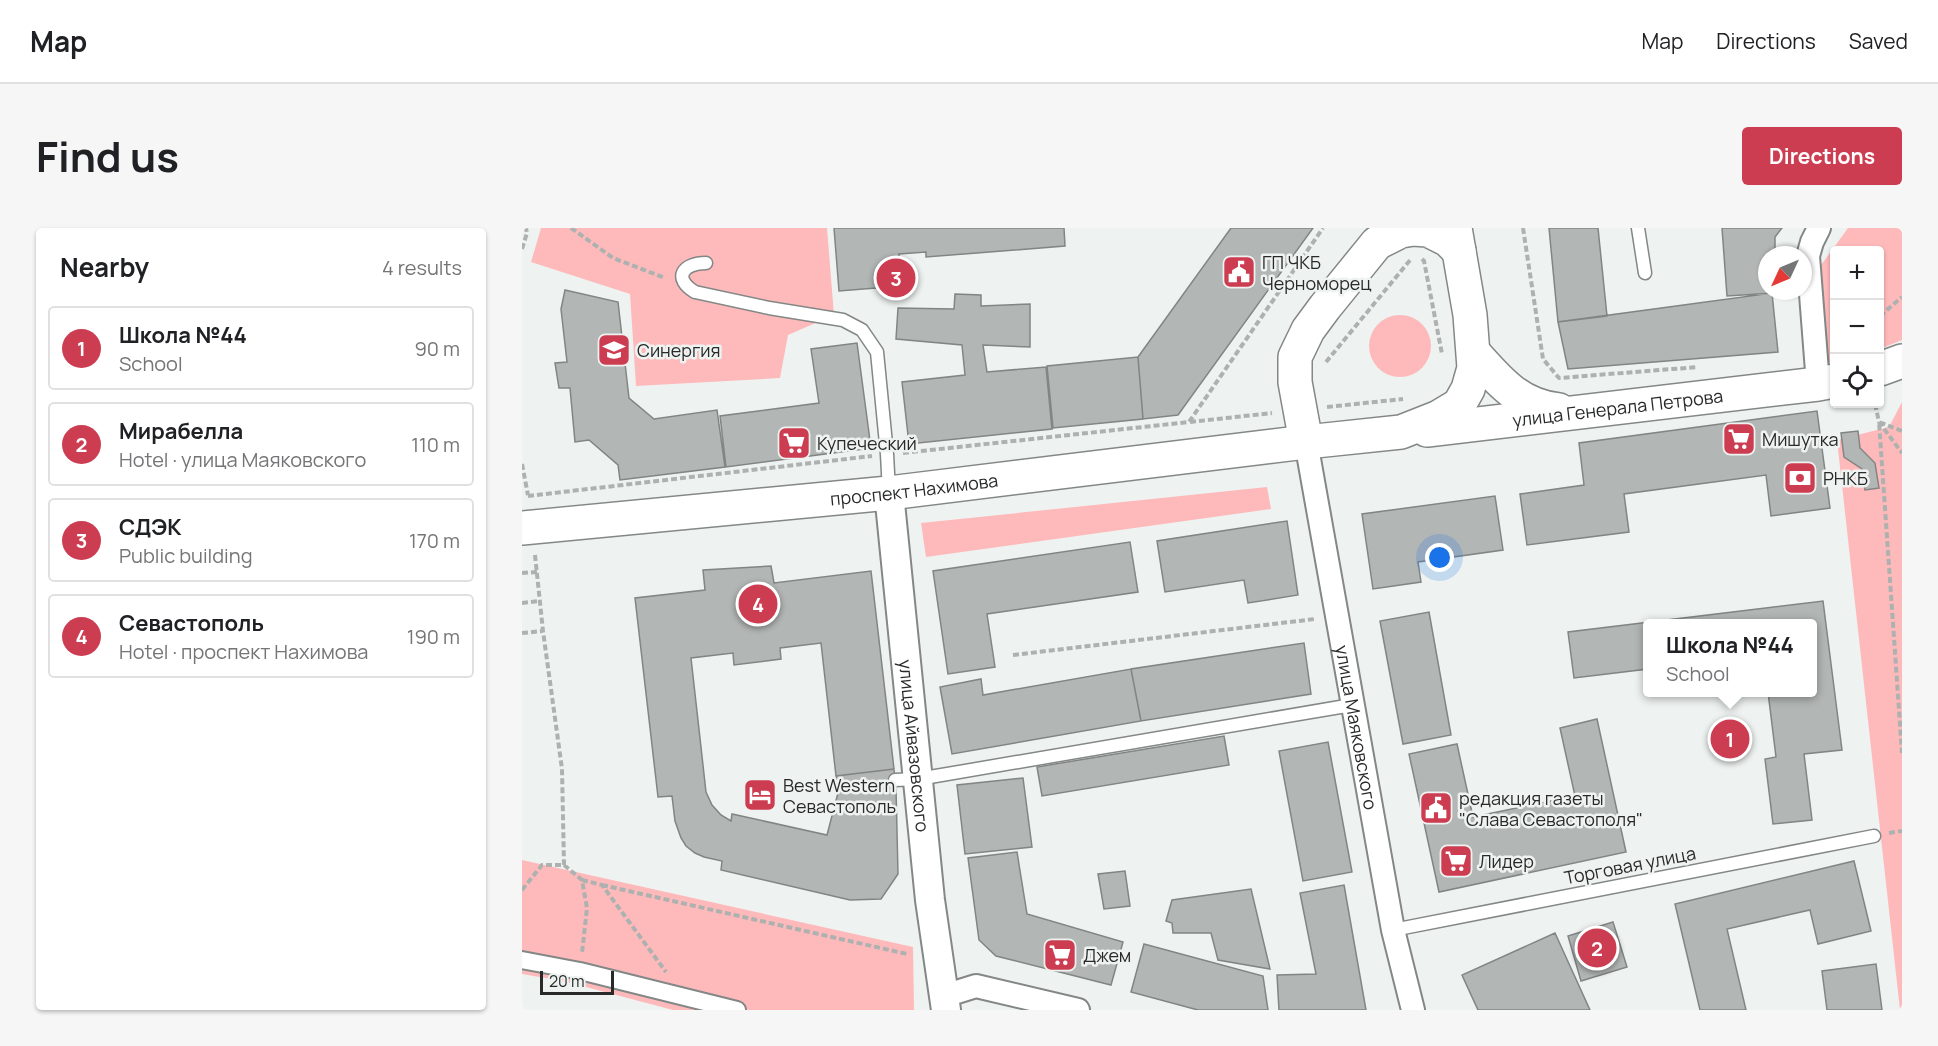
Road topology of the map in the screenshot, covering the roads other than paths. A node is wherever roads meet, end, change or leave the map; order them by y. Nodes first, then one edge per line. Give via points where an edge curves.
1 (1638, 228) edge
2 (1819, 228) edge
3 (1382, 235) edge
4 (1457, 240) edge
5 (706, 263) dead end
6 (1645, 273) dead end
7 (1474, 353) junction
8 (1902, 361) edge
9 (1884, 368) edge
10 (1826, 383) edge
11 (1575, 412) junction
12 (1401, 432) junction
13 (1306, 441) junction
14 (889, 493) junction
15 (529, 529) edge
16 (1352, 705) junction
17 (907, 780) junction
18 (1874, 836) dead end
19 (1393, 930) junction
20 (522, 960) edge
21 (945, 1003) edge
22 (738, 1010) edge
23 (1078, 1010) edge
24 (1413, 1010) edge

1 - 6 lane
2 - 10 street via 1808,256
3 - 4 main road via 1428,230
3 - 13 main road via 1308,330 1295,357 1294,382
4 - 7 main road
5 - 14 lane via 689,265 684,270 686,286 695,292 843,320 862,330 877,352
7 - 11 main road via 1520,398 1545,409
7 - 12 main road via 1468,389 1459,405
8 - 9 main road
10 - 11 main road, улица Генерала Петрова
11 - 12 main road, улица Генерала Петрова
12 - 13 main road
13 - 14 main road, проспект Нахимова
13 - 16 street, улица Маяковского
14 - 15 main road, проспект Нахимова
14 - 17 street, улица Айвазовского
16 - 17 lane
16 - 19 street, улица Маяковского
17 - 21 street, улица Айвазовского
18 - 19 lane, Торговая улица
19 - 24 street, улица Маяковского
20 - 22 street
21 - 23 street via 976,986

